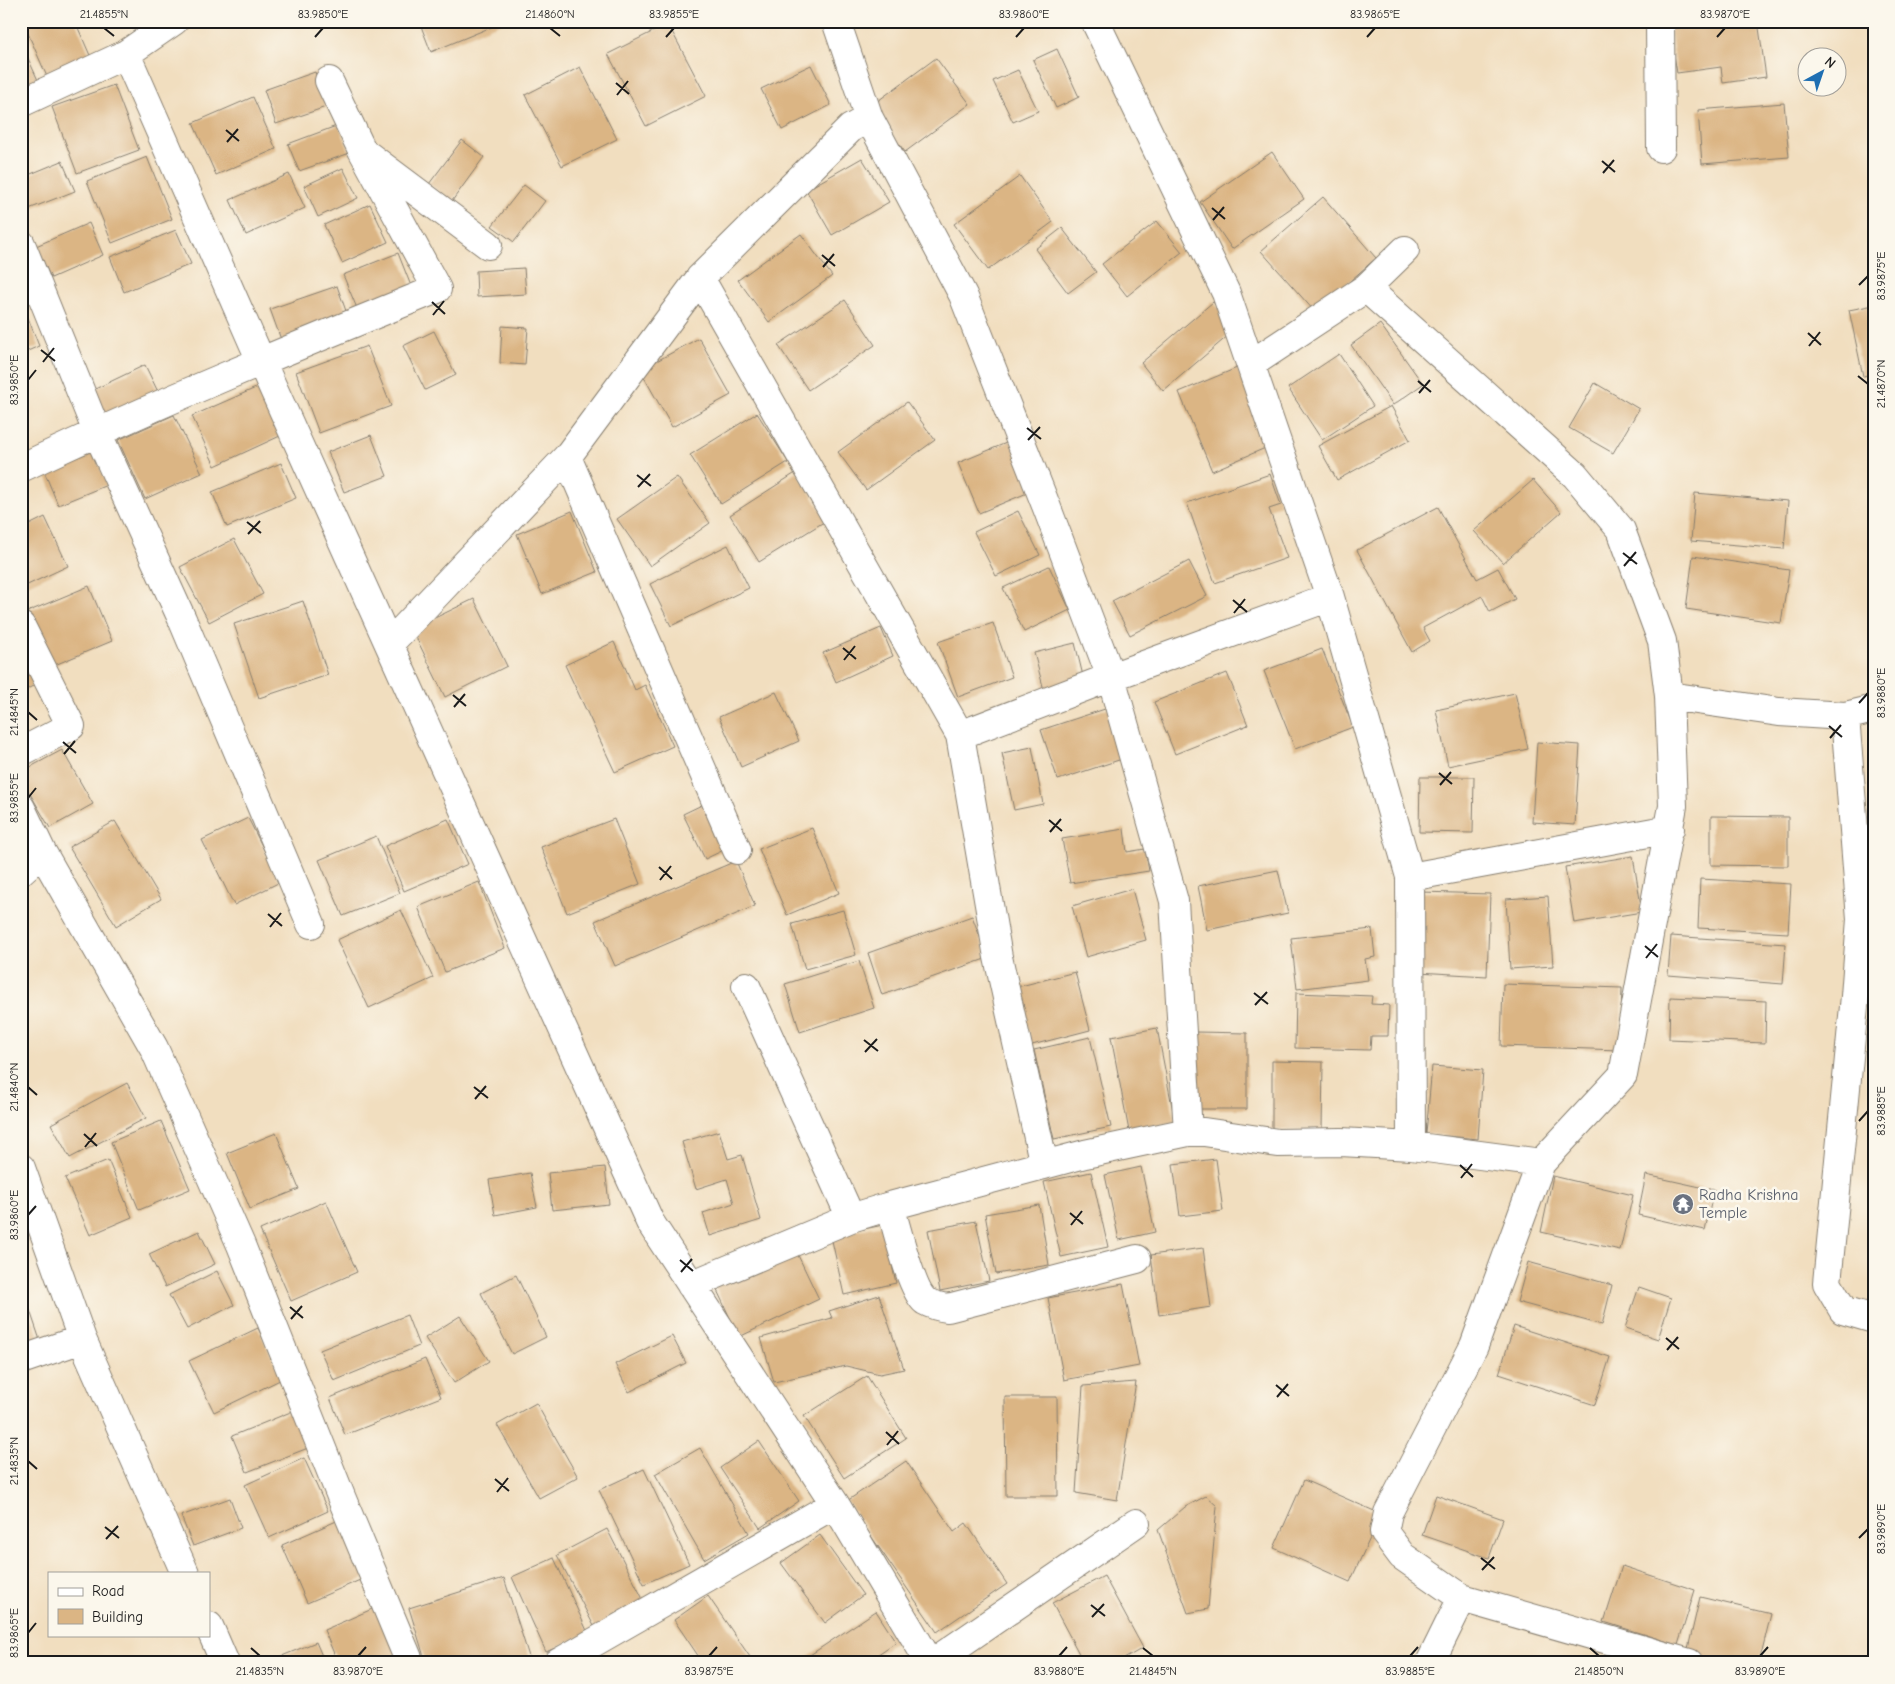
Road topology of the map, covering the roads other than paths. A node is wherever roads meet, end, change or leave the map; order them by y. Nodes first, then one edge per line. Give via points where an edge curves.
1 (174, 21) edge
2 (836, 21) edge
3 (1095, 21) edge
4 (1660, 21) edge
5 (126, 54) junction
6 (329, 81) dead end
7 (21, 103) edge
8 (869, 118) junction
9 (1661, 148) dead end
10 (362, 150) junction
11 (21, 244) edge
12 (488, 245) dead end
13 (1405, 250) dead end
14 (700, 278) junction
15 (1366, 288) junction
16 (261, 361) junction
17 (1251, 364) junction
18 (97, 432) junction
19 (566, 457) junction
20 (21, 468) edge
21 (1330, 598) junction
22 (21, 626) edge
23 (390, 643) junction
24 (1111, 677) junction
25 (1669, 696) junction
26 (1874, 709) edge
27 (1845, 716) junction
28 (960, 735) junction
29 (21, 752) edge
30 (21, 808) edge
31 (1670, 829) junction
32 (738, 850) dead end
33 (42, 852) junction
34 (21, 871) edge
35 (1410, 877) junction
36 (312, 924) dead end
37 (746, 986) dead end
38 (1188, 1132) junction
39 (1411, 1146) junction
40 (1541, 1163) junction
41 (1044, 1165) junction
42 (21, 1168) edge
43 (890, 1206) junction
44 (851, 1218) junction
45 (1137, 1259) dead end
46 (691, 1285) junction
47 (1874, 1319) edge
48 (82, 1339) junction
49 (21, 1360) edge
50 (835, 1504) junction
51 (1136, 1523) dead end
52 (185, 1572) edge
53 (1462, 1598) junction
54 (210, 1628) edge
55 (225, 1663) edge
56 (410, 1663) edge
57 (558, 1663) edge
58 (931, 1663) edge
59 (1430, 1663) edge
60 (1689, 1663) edge

1 - 5 street
2 - 8 street
3 - 17 street via 1226,293
4 - 9 street
5 - 7 street
5 - 16 street
6 - 10 street
8 - 14 street via 851,128
8 - 24 street via 963,296
10 - 12 street
10 - 16 street via 437,289
11 - 18 street
13 - 15 street
14 - 19 street
14 - 28 street
15 - 17 street
15 - 25 street via 1575,475 1621,530 1662,641
16 - 18 street
16 - 23 street
17 - 21 street
18 - 20 street
18 - 36 street via 182,619
19 - 23 street
19 - 32 street
21 - 24 street
21 - 35 street
22 - 29 street via 71,726
23 - 46 street via 650,1222
24 - 28 street
24 - 38 street via 1174,902
25 - 27 street via 1779,712
25 - 31 street via 1673,806
26 - 27 street
27 - 47 street via 1861,919 1827,1283 1843,1310
28 - 41 street via 998,957
30 - 33 street
31 - 35 street
31 - 40 street via 1623,1076
33 - 34 street
33 - 56 street via 154,1048 241,1244
35 - 39 street
37 - 44 street
38 - 39 street via 1278,1143
38 - 41 street
39 - 40 street
40 - 53 street via 1474,1346 1388,1513 1384,1532 1402,1556
41 - 43 street
42 - 48 street
43 - 44 street
43 - 45 street via 916,1288 924,1300 937,1306 948,1308
44 - 46 street
46 - 50 street
48 - 49 street
48 - 52 street
50 - 57 street
50 - 58 street
51 - 58 street
53 - 59 street
53 - 60 street
54 - 55 street

